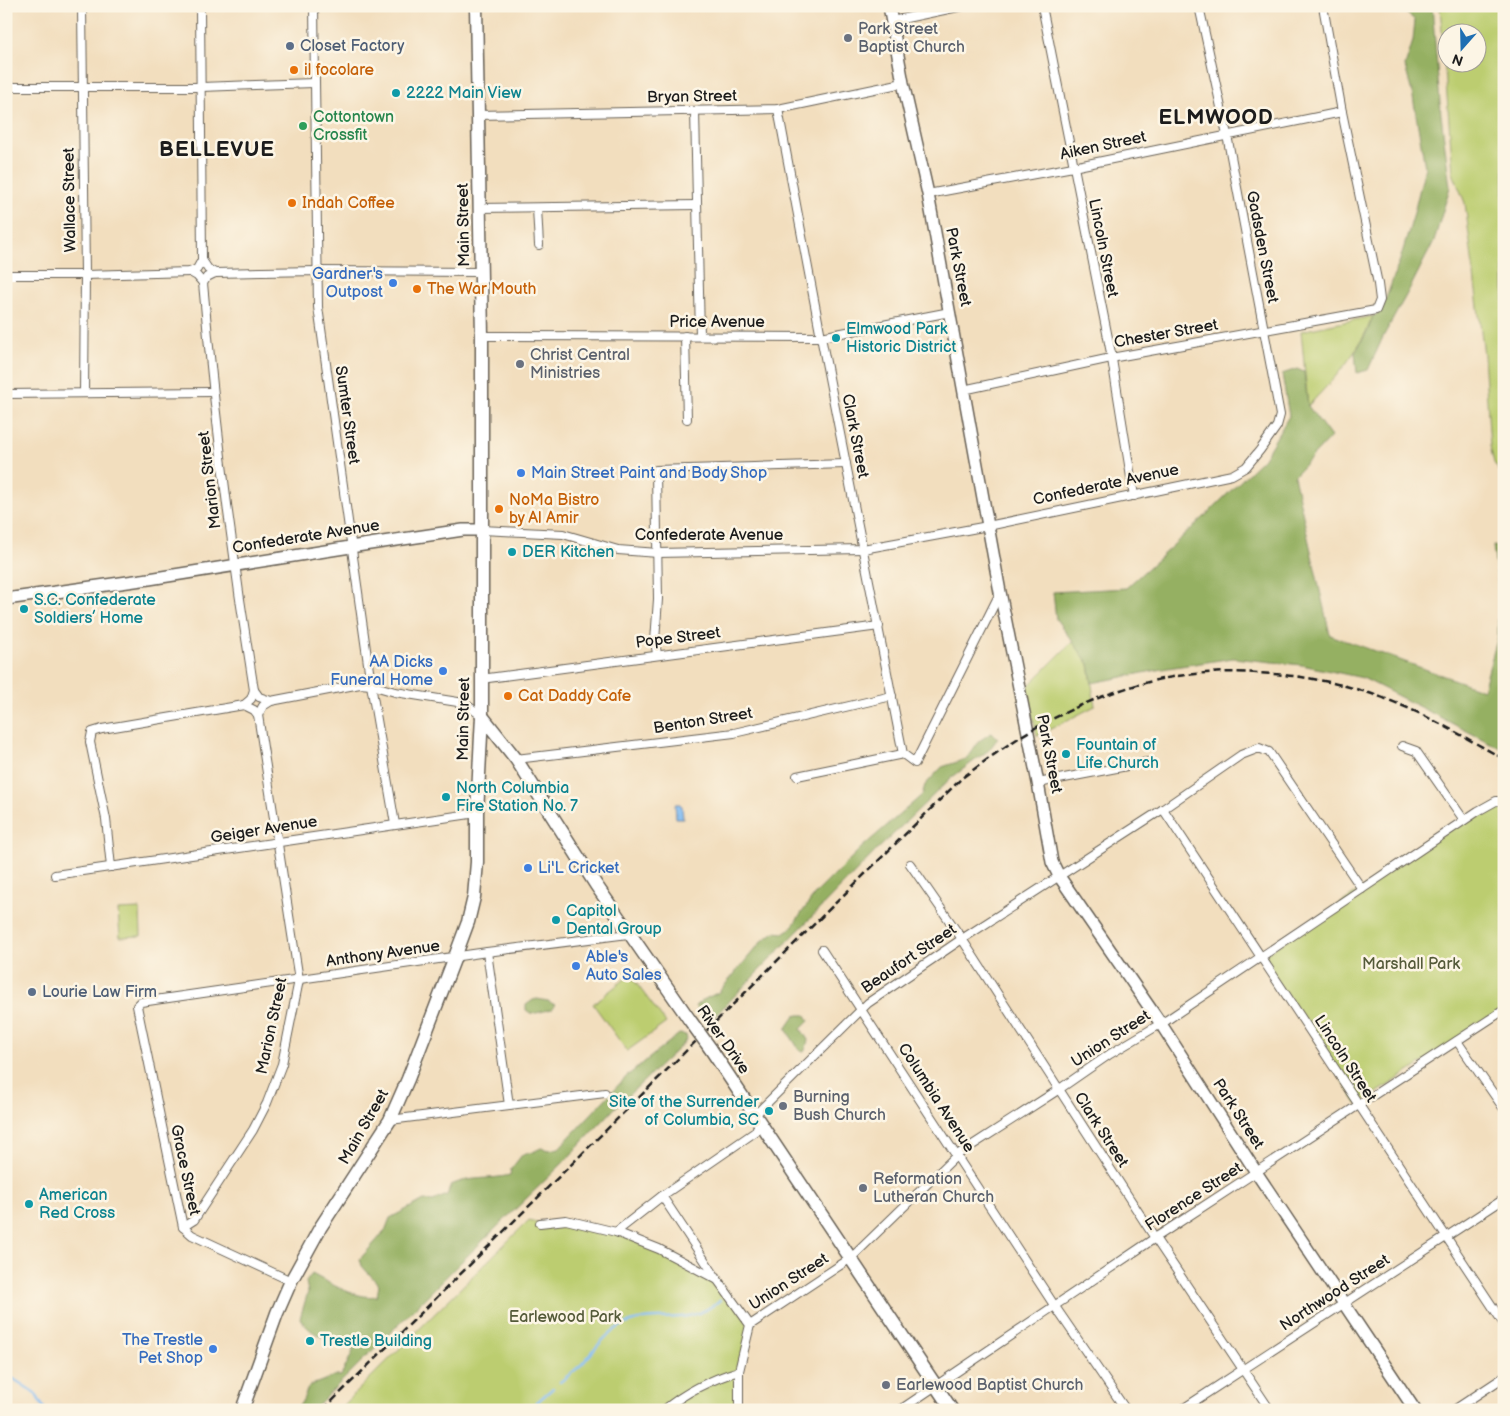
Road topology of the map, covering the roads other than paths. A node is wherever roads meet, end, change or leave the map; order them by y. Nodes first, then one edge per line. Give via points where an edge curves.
1 (82, 6) edge
2 (200, 6) edge
3 (314, 6) edge
4 (476, 6) edge
5 (889, 6) edge
6 (963, 6) edge
7 (1042, 6) edge
8 (1200, 6) edge
9 (1323, 6) edge
10 (892, 21) junction
11 (314, 83) junction
12 (904, 83) junction
13 (6, 87) edge
14 (200, 87) junction
15 (83, 88) junction
16 (778, 109) junction
17 (695, 112) junction
18 (1342, 112) junction
19 (478, 115) junction
20 (1226, 135) junction
21 (1073, 167) junction
22 (928, 194) junction
23 (696, 205) junction
24 (480, 208) junction
25 (538, 208) junction
26 (540, 245) dead end
27 (202, 260) junction
28 (317, 271) junction
29 (190, 272) junction
30 (215, 272) junction
31 (480, 272) junction
32 (6, 275) edge
33 (85, 276) junction
34 (203, 283) junction
35 (950, 312) junction
36 (1264, 331) junction
37 (482, 336) junction
38 (686, 336) junction
39 (700, 336) junction
40 (821, 337) junction
41 (1111, 358) junction
42 (963, 390) junction
43 (212, 392) junction
44 (84, 393) junction
45 (6, 394) edge
46 (687, 419) dead end
47 (846, 464) junction
48 (1232, 475) joint
49 (1134, 496) junction
50 (988, 526) junction
51 (482, 530) junction
52 (352, 546) junction
53 (863, 549) junction
54 (658, 553) junction
55 (234, 565) junction
56 (1000, 592) junction
57 (6, 599) edge
58 (879, 626) junction
59 (657, 654) junction
60 (481, 679) junction
61 (371, 685) junction
62 (254, 690) junction
63 (892, 696) junction
64 (272, 701) junction
65 (244, 705) junction
66 (258, 715) junction
67 (482, 716) junction
68 (1402, 746) dead end
69 (904, 754) junction
70 (516, 759) junction
71 (1148, 762) dead end
72 (796, 776) dead end
73 (1038, 783) junction
74 (1504, 801) edge
75 (1163, 809) junction
76 (477, 813) junction
77 (1464, 820) junction
78 (395, 824) junction
79 (277, 841) junction
80 (910, 864) dead end
81 (111, 867) junction
82 (55, 875) dead end
83 (1058, 876) junction
84 (1362, 889) junction
85 (628, 934) junction
86 (962, 939) junction
87 (822, 950) dead end
88 (487, 952) junction
89 (456, 957) junction
90 (1261, 957) junction
91 (299, 980) junction
92 (141, 1002) joint
93 (861, 1009) junction
94 (1504, 1010) edge
95 (1161, 1024) junction
96 (1457, 1041) junction
97 (1058, 1090) junction
98 (605, 1094) dead end
99 (1358, 1104) junction
100 (509, 1105) junction
101 (1504, 1109) edge
102 (755, 1115) junction
103 (390, 1120) junction
104 (957, 1155) junction
105 (1256, 1172) junction
106 (662, 1196) junction
107 (1504, 1199) edge
108 (540, 1222) dead end
109 (183, 1227) junction
110 (616, 1232) junction
111 (1446, 1237) junction
112 (1155, 1238) junction
113 (851, 1258) junction
114 (717, 1279) junction
115 (291, 1281) junction
116 (1344, 1303) junction
117 (1054, 1305) junction
118 (1504, 1324) edge
119 (750, 1325) junction
120 (1242, 1368) junction
121 (739, 1371) junction
122 (1504, 1377) edge
123 (936, 1386) junction
124 (242, 1410) edge
125 (664, 1410) edge
126 (739, 1410) edge
127 (900, 1410) edge
128 (952, 1410) edge
129 (1126, 1410) edge
130 (1181, 1410) edge
131 (1270, 1410) edge
132 (1415, 1410) edge
133 (1454, 1410) edge

1 - 15 street, Wallace Street
2 - 14 street
3 - 11 street, Sumter Street
4 - 19 main road, Main Street
5 - 10 street, Park Street
6 - 10 street
7 - 21 street, Lincoln Street
8 - 20 street, Gadsden Street
9 - 18 street
10 - 12 street, Park Street
11 - 14 street
11 - 28 street, Sumter Street
12 - 16 street, Bryan Street
12 - 22 street, Park Street
13 - 15 street
14 - 15 street
14 - 27 street
15 - 33 street, Wallace Street
16 - 17 street, Bryan Street
16 - 40 street, Clark Street
17 - 19 street, Bryan Street
17 - 23 street
18 - 20 street, Aiken Street
18 - 36 street, Chester Street via 1380,300 1376,310
19 - 24 main road, Main Street
20 - 21 street, Aiken Street
20 - 36 street, Gadsden Street
21 - 22 street, Aiken Street
21 - 41 street, Lincoln Street
22 - 35 street, Park Street
23 - 25 street
23 - 39 street
24 - 25 street
24 - 31 main road, Main Street
25 - 26 street
27 - 29 street via 197,269
27 - 30 street via 208,269
28 - 30 street
28 - 31 street
28 - 52 street, Sumter Street via 318,307
29 - 33 street
29 - 34 street
30 - 34 street
31 - 37 main road, Main Street
32 - 33 street
33 - 44 street, Wallace Street
34 - 43 street, Marion Street
35 - 40 street, Price Avenue
35 - 42 street, Park Street
36 - 41 street, Chester Street
36 - 48 street, Gadsden Street via 1280,414 1277,426 1260,450 1246,467
37 - 38 street, Price Avenue
37 - 51 main road, Main Street
38 - 39 street, Price Avenue
38 - 46 street
39 - 40 street, Price Avenue
40 - 47 street, Clark Street
41 - 42 street, Chester Street
41 - 49 street, Lincoln Street
42 - 50 street, Park Street
43 - 44 street
43 - 55 street, Marion Street
44 - 45 street
47 - 53 street, Clark Street
47 - 54 street via 656,470
48 - 49 street, Confederate Avenue
49 - 50 street, Confederate Avenue
50 - 53 street, Confederate Avenue
50 - 56 street, Park Street
51 - 52 street, Confederate Avenue
51 - 54 street, Confederate Avenue via 563,534 618,550
51 - 60 main road, Main Street
52 - 55 street, Confederate Avenue
52 - 61 street, Sumter Street
53 - 54 street, Confederate Avenue
53 - 58 street, Clark Street
54 - 59 street
55 - 57 street, Confederate Avenue
55 - 62 street, Marion Street
56 - 69 street via 915,763
56 - 73 street, Park Street
58 - 59 street, Pope Street
58 - 63 street, Clark Street
59 - 60 street, Pope Street
60 - 67 main road, Main Street
61 - 64 street via 360,684
61 - 67 street via 464,703
61 - 78 street, Sumter Street
62 - 64 street via 259,698
62 - 65 street
63 - 69 street, Clark Street
63 - 70 street, Benton Street via 734,733
64 - 66 street via 263,706
65 - 66 street
65 - 81 street via 92,732 90,742 106,819
66 - 79 street, Marion Street
67 - 70 main road, River Drive
67 - 76 main road, Main Street
68 - 77 street via 1416,751
69 - 72 street
70 - 85 main road, River Drive
71 - 73 street
73 - 83 street, Park Street via 1052,862
74 - 77 street, Union Street via 1496,801
75 - 83 street, Beaufort Street
75 - 84 street, Beaufort Street via 1242,755 1259,748 1269,752
75 - 90 street, Lincoln Street
76 - 78 street, Geiger Avenue
76 - 89 main road, Main Street via 474,896
77 - 84 street, Union Street
78 - 79 street, Geiger Avenue
79 - 81 street, Geiger Avenue
79 - 91 street, Marion Street
80 - 86 street, Clark Street
81 - 82 street, Geiger Avenue
83 - 86 street, Beaufort Street
83 - 95 street, Park Street
84 - 90 street, Union Street
85 - 88 street, Anthony Avenue
85 - 102 main road, River Drive, bridge
86 - 93 street, Beaufort Street
86 - 97 street, Clark Street
87 - 93 street, Columbia Avenue
88 - 89 street, Anthony Avenue
88 - 100 street
89 - 91 street, Anthony Avenue
89 - 103 main road, Main Street
90 - 95 street, Union Street
90 - 99 street, Lincoln Street
91 - 92 street, Anthony Avenue
91 - 109 street, Marion Street via 282,1064 266,1103 194,1220
92 - 109 street, Grace Street via 137,1006
93 - 102 street, Beaufort Street
93 - 104 street, Columbia Avenue
94 - 96 street, Florence Street
95 - 97 street, Union Street
95 - 105 street, Park Street
96 - 99 street, Florence Street
96 - 101 street
97 - 104 street, Union Street
97 - 112 street, Clark Street
98 - 100 street
99 - 105 street, Florence Street
99 - 111 street, Lincoln Street
100 - 103 street
102 - 106 street via 759,1124 755,1132
102 - 113 main road, River Drive
103 - 115 main road, Main Street via 320,1228
104 - 113 street, Union Street
104 - 117 street, Columbia Avenue
105 - 112 street, Florence Street
105 - 116 street, Park Street
106 - 110 street
106 - 114 street
107 - 111 street, Northwood Street
108 - 110 street via 566,1220
109 - 115 street, Grace Street via 192,1235
110 - 114 street via 659,1249
111 - 116 street, Northwood Street
111 - 118 street, Lincoln Street
112 - 117 street, Florence Street
112 - 120 street, Clark Street
113 - 119 street, Union Street
113 - 123 main road, River Drive
114 - 119 street
115 - 124 main road, Main Street
116 - 120 street, Northwood Street
116 - 132 street, Park Street
117 - 123 street, Florence Street
117 - 129 street, Columbia Avenue
119 - 121 street
120 - 130 street, Northwood Street
120 - 131 street, Clark Street
121 - 125 street via 703,1384
121 - 126 street
122 - 133 street
123 - 127 street, Florence Street
123 - 128 main road, River Drive

